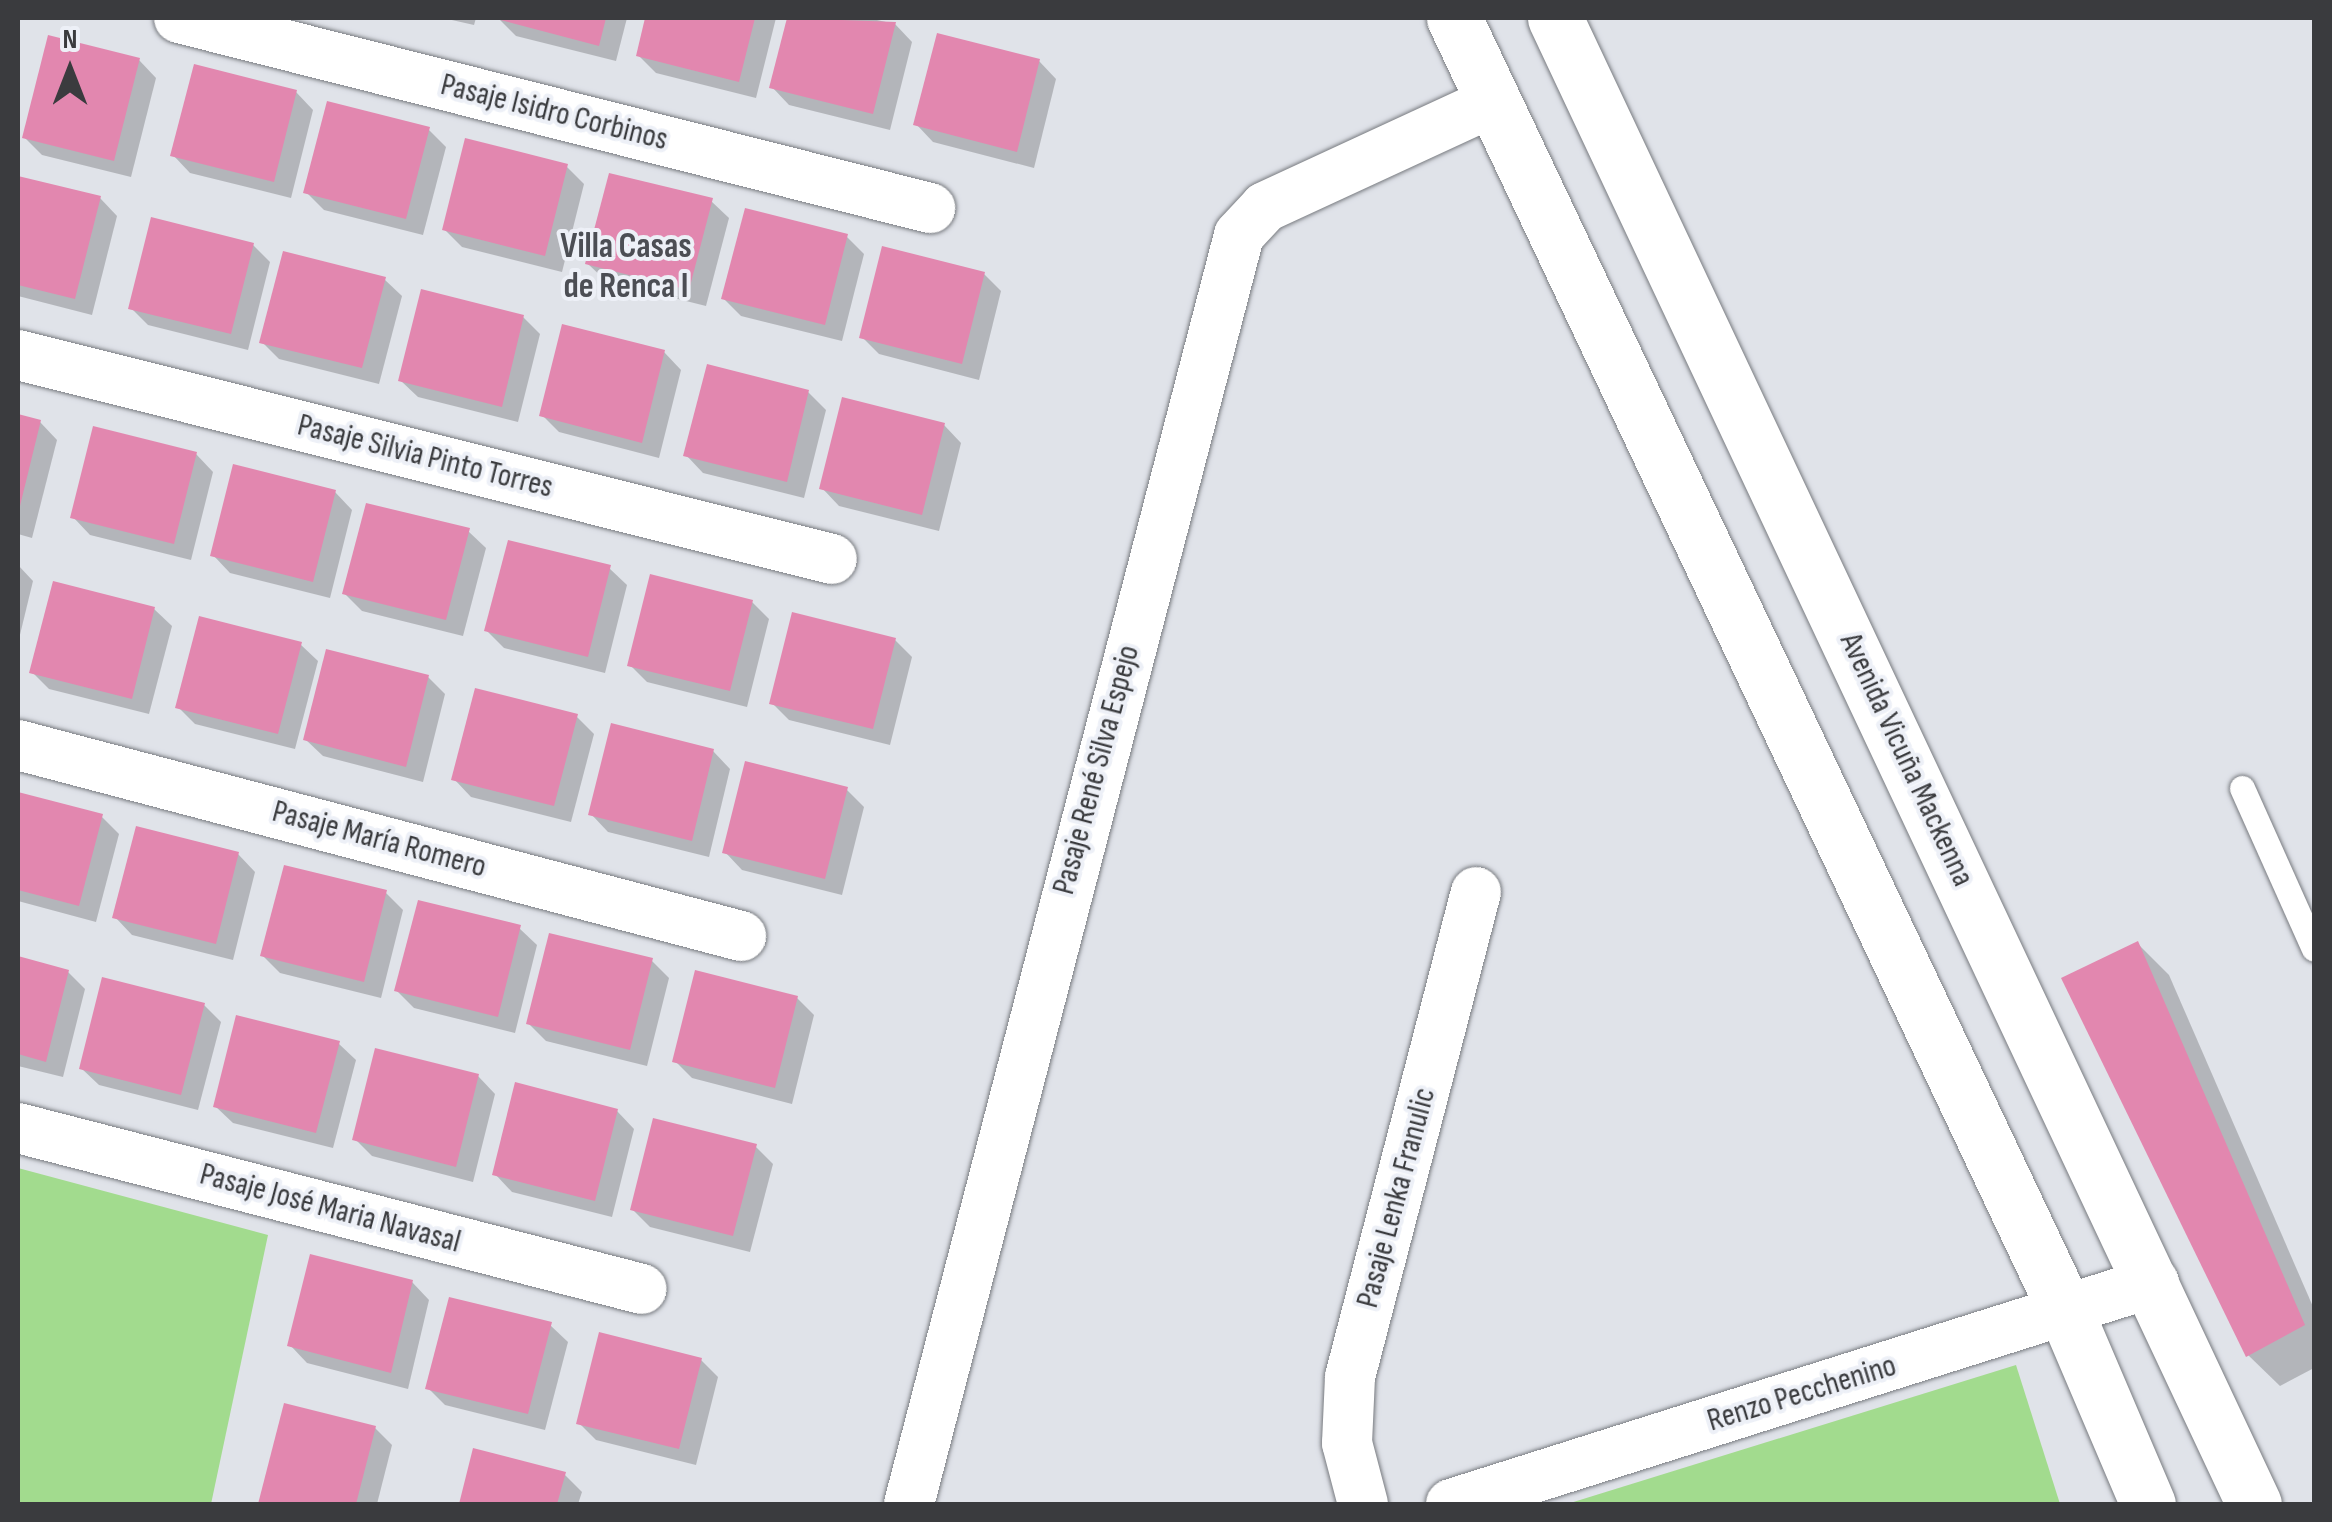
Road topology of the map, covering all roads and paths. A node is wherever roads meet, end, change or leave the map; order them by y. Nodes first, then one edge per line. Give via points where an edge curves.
1 (179, 18) edge
2 (1454, 18) edge
3 (1556, 18) edge
4 (1490, 104) junction
5 (930, 208) dead end
6 (18, 355) edge
7 (832, 559) dead end
8 (18, 745) edge
9 (2242, 788) dead end
10 (1476, 892) dead end
11 (741, 936) dead end
12 (2314, 949) edge
13 (18, 1128) edge
14 (2154, 1282) junction
15 (642, 1290) dead end
16 (2066, 1312) junction
17 (910, 1504) edge
18 (1362, 1504) edge
19 (1450, 1504) edge
20 (2148, 1504) edge
21 (2254, 1504) edge

1 - 5 street, Pasaje Isidro Corbinos
2 - 4 street
3 - 14 street, Avenida Vicuña Mackenna
4 - 16 street
4 - 17 street, Pasaje René Silva Espejo via 1265,206 1238,236
6 - 7 street, Pasaje Silvia Pinto Torres
8 - 11 street, Pasaje María Romero
9 - 12 lane
10 - 18 street, Pasaje Lenka Franulic via 1350,1377 1347,1443
13 - 15 street, Pasaje José Maria Navasal
14 - 16 street, Renzo Pecchenino
14 - 21 street, Avenida Vicuña Mackenna
16 - 19 street, Renzo Pecchenino
16 - 20 street

